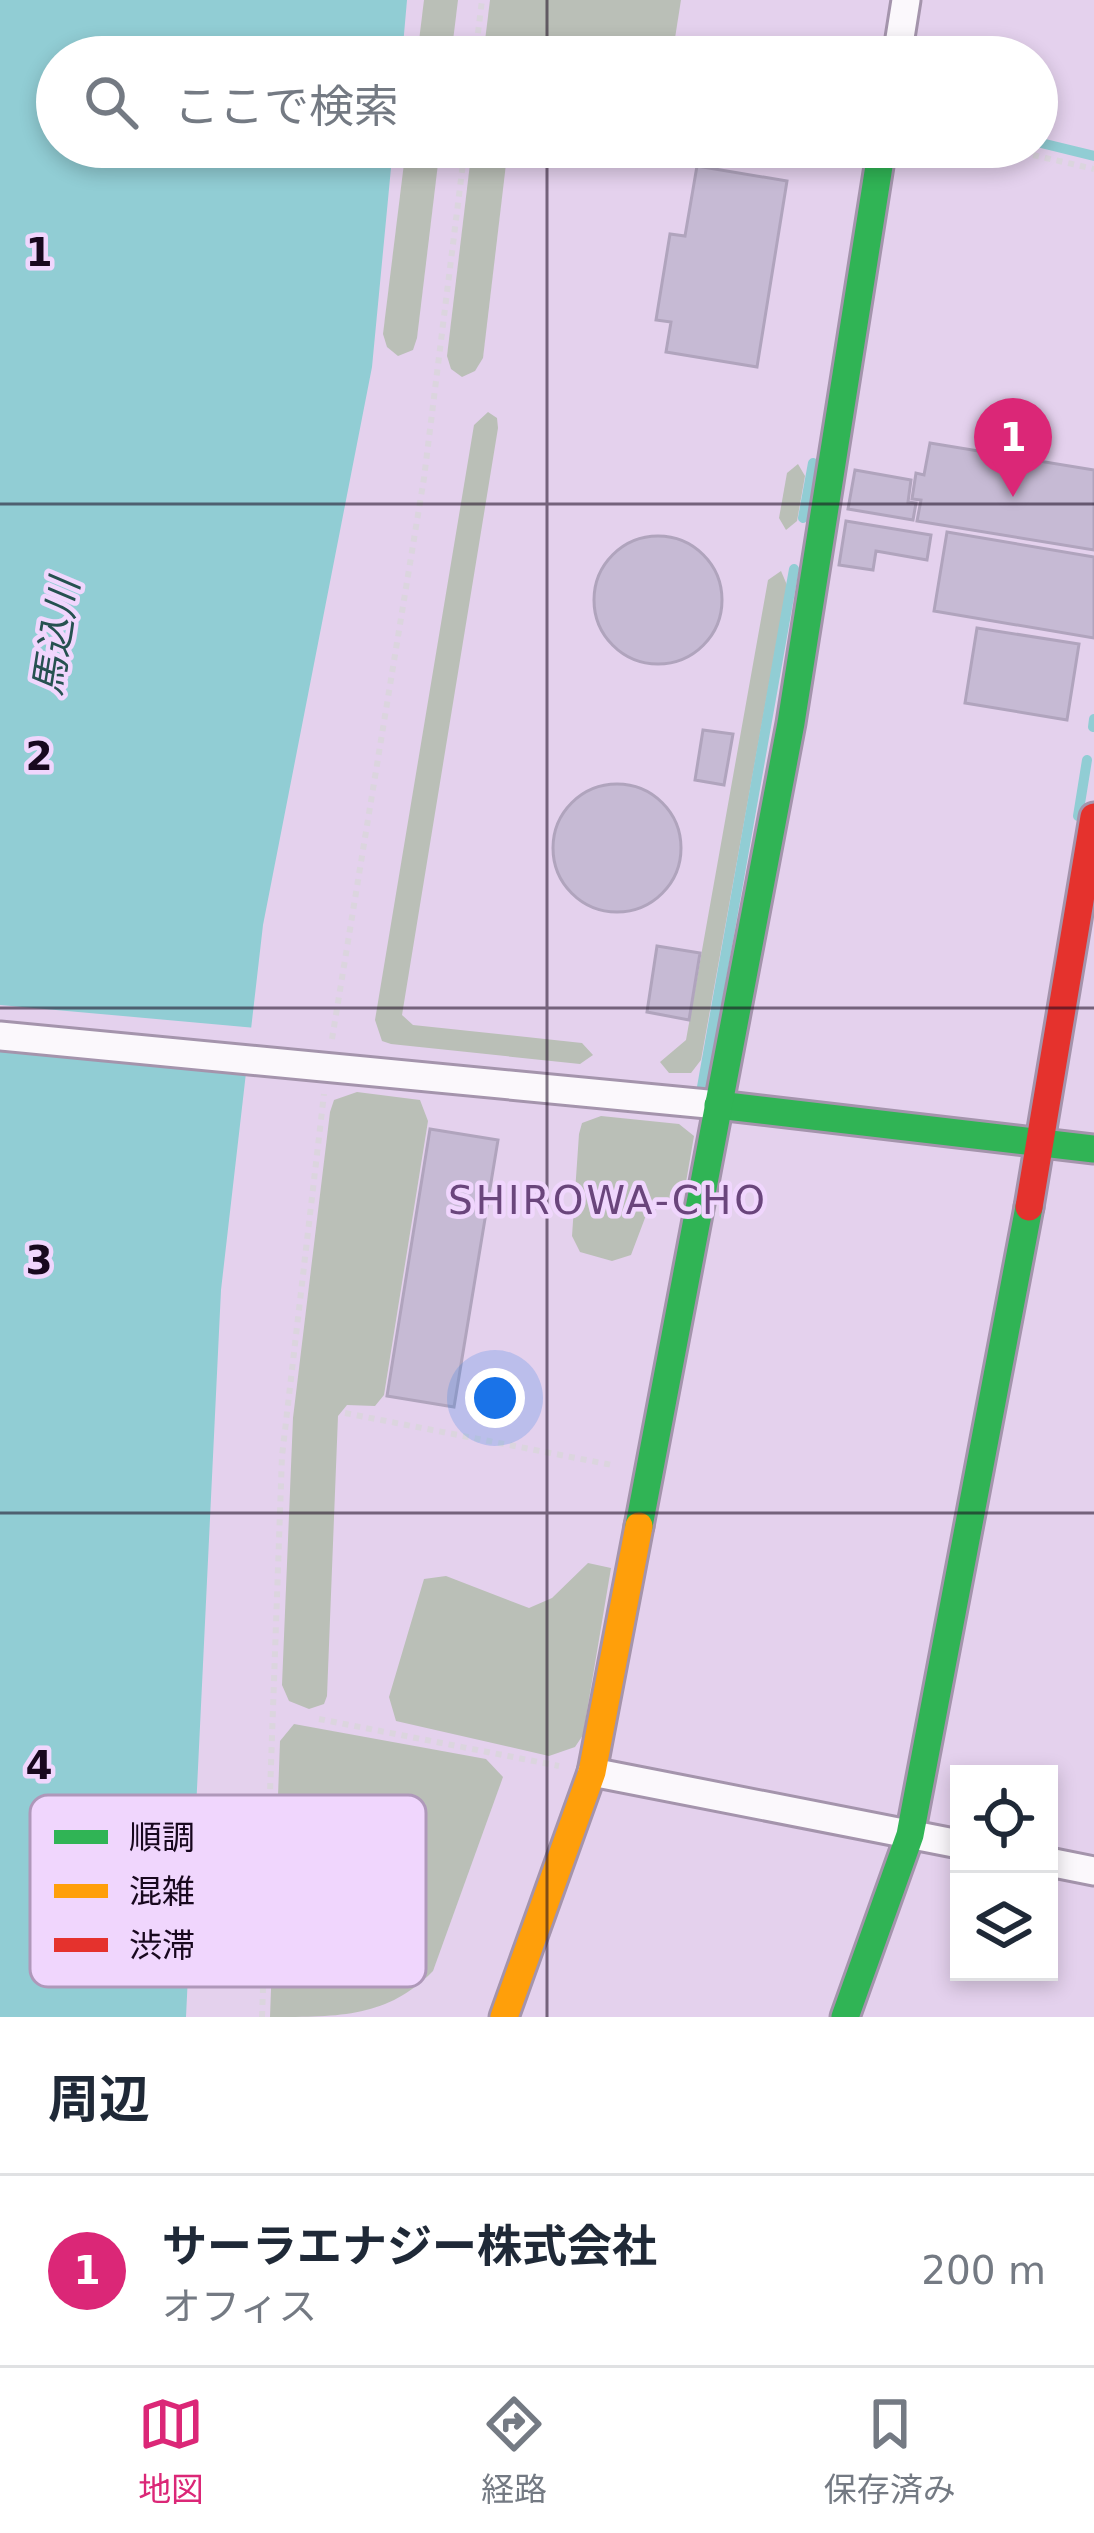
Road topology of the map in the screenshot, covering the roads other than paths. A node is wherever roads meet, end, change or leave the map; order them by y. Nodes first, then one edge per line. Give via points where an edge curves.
1 (906, 0) edge
2 (900, 36) edge
3 (879, 168) edge
4 (1094, 817) edge
5 (0, 1036) edge
6 (718, 1105) junction
7 (1041, 1142) junction
8 (1094, 1149) edge
9 (592, 1772) junction
10 (910, 1835) junction
11 (950, 1842) edge
12 (1058, 1864) edge
13 (1094, 1871) edge
14 (504, 2017) edge
15 (845, 2017) edge

1 - 2 street
3 - 6 street via 791,723
4 - 7 street
5 - 6 street
6 - 7 street
6 - 9 street
7 - 8 street
7 - 10 street
9 - 10 street
9 - 14 street
10 - 11 street
10 - 15 street
12 - 13 street

